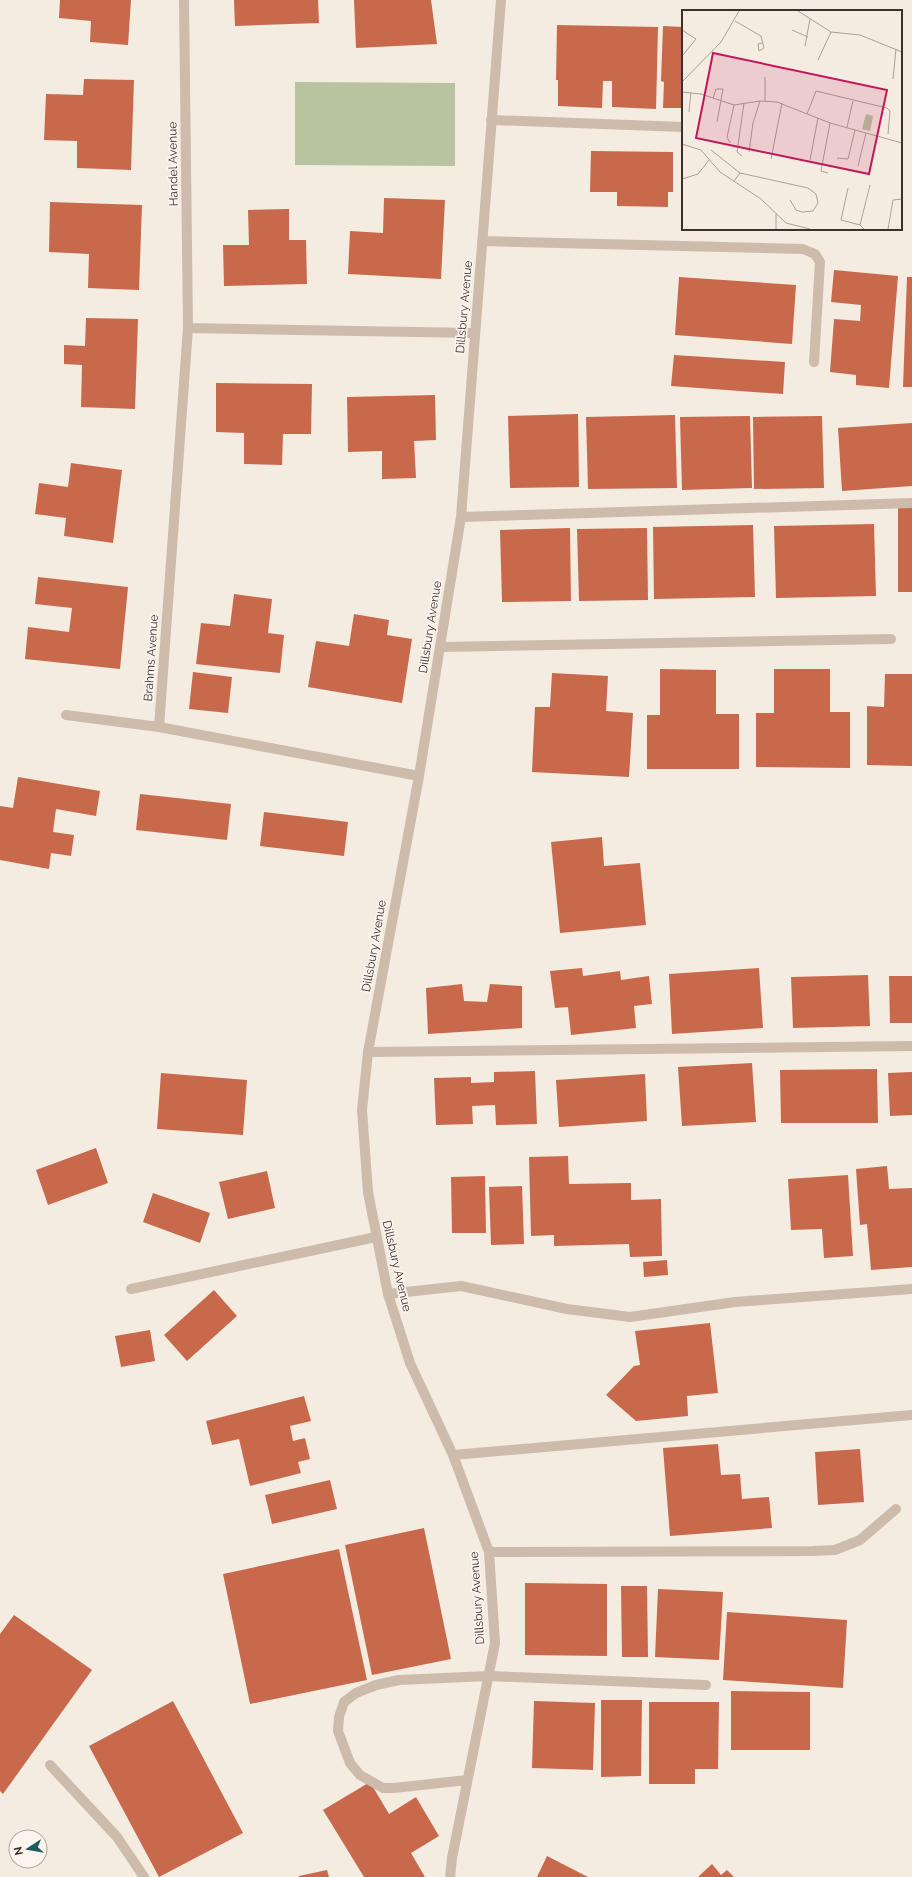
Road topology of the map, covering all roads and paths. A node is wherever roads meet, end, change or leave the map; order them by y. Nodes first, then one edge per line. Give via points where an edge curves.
1 (184, 0) edge
2 (501, 0) edge
3 (491, 120) junction
4 (682, 127) edge
5 (482, 241) junction
6 (188, 328) junction
7 (474, 333) junction
8 (814, 362) dead end
9 (912, 503) edge
10 (461, 517) junction
11 (891, 638) dead end
12 (440, 647) junction
13 (66, 715) dead end
14 (159, 728) junction
15 (419, 776) junction
16 (912, 1046) edge
17 (368, 1052) junction
18 (376, 1237) junction
19 (131, 1289) dead end
20 (912, 1289) edge
21 (388, 1294) junction
22 (912, 1415) edge
23 (453, 1455) junction
24 (896, 1509) dead end
25 (489, 1552) junction
26 (488, 1676) junction
27 (706, 1685) dead end
28 (50, 1765) dead end
29 (467, 1780) junction
30 (144, 1877) edge
31 (450, 1877) edge

1 - 6 street, Handel Avenue
2 - 3 street, Dillsbury Avenue
3 - 4 street
3 - 5 street, Dillsbury Avenue
5 - 7 street, Dillsbury Avenue
5 - 8 street via 803,249 815,254 820,262
6 - 7 street
6 - 14 street, Brahms Avenue
7 - 10 street, Dillsbury Avenue
9 - 10 street
10 - 12 street, Dillsbury Avenue
11 - 12 street
12 - 15 street, Dillsbury Avenue
13 - 14 street
14 - 15 street
15 - 17 street, Dillsbury Avenue
16 - 17 street
17 - 18 street, Dillsbury Avenue via 362,1110 368,1192
18 - 19 street
18 - 21 street, Dillsbury Avenue
20 - 21 street via 735,1302 630,1318 567,1309 461,1286
21 - 23 street, Dillsbury Avenue via 410,1363
22 - 23 street
23 - 25 street, Dillsbury Avenue
24 - 25 street via 860,1540 835,1550
25 - 26 street, Dillsbury Avenue via 495,1643
26 - 27 street
26 - 29 street, Dillsbury Avenue
26 - 29 street via 399,1680 376,1685 356,1693 344,1702 338,1717 338,1731 350,1763 360,1775 383,1788
28 - 30 street via 117,1837
29 - 31 street, Dillsbury Avenue

